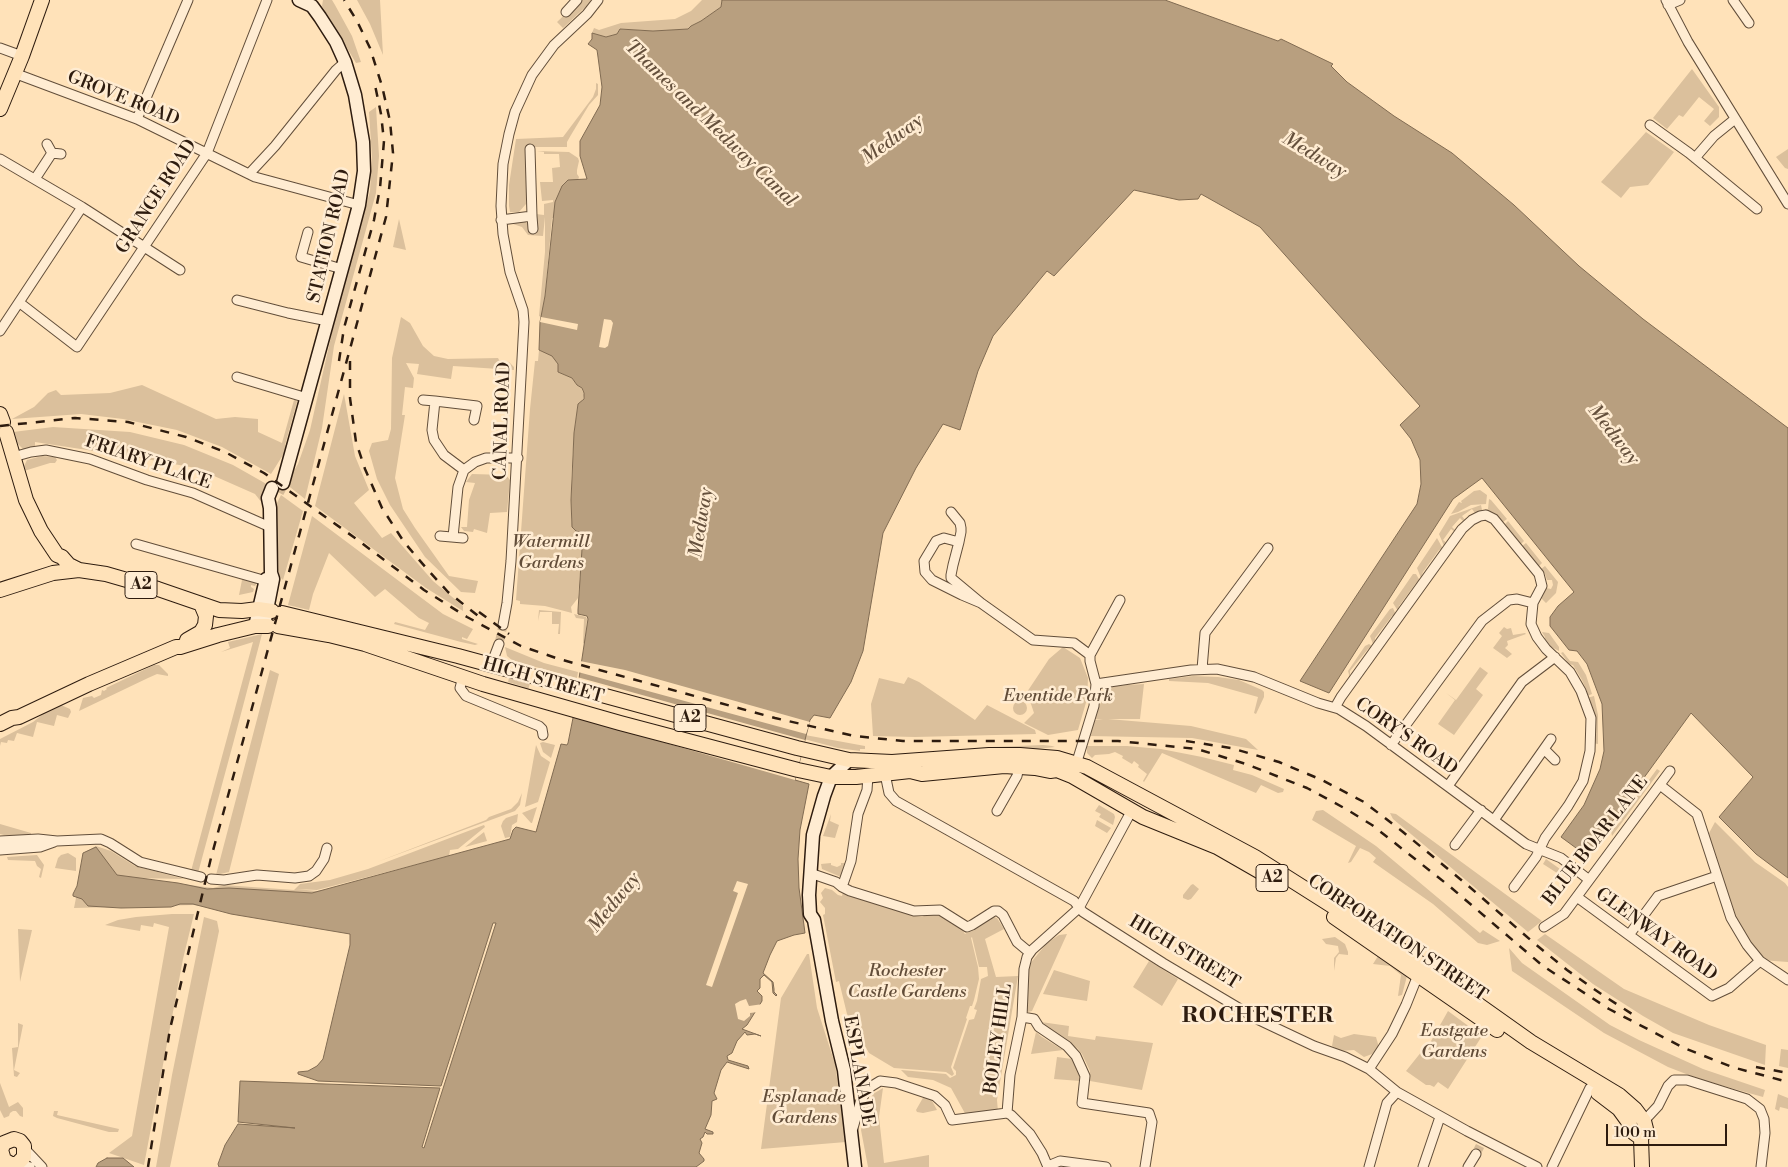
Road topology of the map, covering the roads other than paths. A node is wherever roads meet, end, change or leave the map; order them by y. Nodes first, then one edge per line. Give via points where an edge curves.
1 (42, 0) edge
2 (188, 0) edge
3 (266, 0) edge
4 (299, 0) edge
5 (598, 0) edge
6 (1680, 0) edge
7 (1733, 0) edge
8 (573, 1) edge
9 (1667, 2) edge
10 (314, 3) edge
11 (566, 12) dead end
12 (1749, 23) dead end
13 (0, 48) edge
14 (22, 56) junction
15 (346, 62) junction
16 (14, 73) junction
17 (0, 109) edge
18 (138, 119) junction
19 (1736, 119) junction
20 (1650, 125) dead end
21 (47, 144) dead end
22 (530, 149) dead end
23 (207, 153) junction
24 (1695, 158) junction
25 (0, 159) edge
26 (249, 174) junction
27 (35, 179) junction
28 (1788, 204) edge
29 (359, 205) junction
30 (82, 208) junction
31 (1757, 209) dead end
32 (532, 216) junction
33 (501, 220) junction
34 (533, 229) dead end
35 (308, 232) dead end
36 (144, 247) junction
37 (342, 269) junction
38 (180, 270) dead end
39 (237, 300) dead end
40 (20, 303) junction
41 (328, 321) junction
42 (0, 331) edge
43 (237, 377) dead end
44 (307, 398) junction
45 (424, 400) dead end
46 (435, 401) junction
47 (474, 420) dead end
48 (3, 423) edge
49 (13, 458) junction
50 (518, 458) junction
51 (464, 470) junction
52 (951, 512) dead end
53 (270, 527) junction
54 (440, 536) dead end
55 (453, 537) junction
56 (463, 538) dead end
57 (958, 542) junction
58 (136, 544) dead end
59 (1268, 548) dead end
60 (57, 555) junction
61 (79, 570) junction
62 (50, 574) junction
63 (270, 578) junction
64 (0, 590) edge
65 (1120, 600) dead end
66 (981, 602) junction
67 (1533, 603) junction
68 (201, 604) junction
69 (268, 618) junction
70 (503, 625) tunnel mouth
71 (499, 644) tunnel mouth
72 (176, 647) junction
73 (434, 651) junction
74 (1090, 655) junction
75 (1555, 657) junction
76 (490, 665) junction
77 (1202, 669) junction
78 (463, 676) junction
79 (1096, 684) junction
80 (532, 698) junction
81 (1336, 708) junction
82 (19, 717) junction
83 (0, 724) edge
84 (0, 729) edge
85 (543, 735) dead end
86 (1552, 739) dead end
87 (1391, 745) junction
88 (803, 749) junction
89 (1544, 749) junction
90 (850, 760) junction
91 (1555, 760) dead end
92 (1019, 766) junction
93 (1074, 769) junction
94 (1050, 771) junction
95 (1670, 771) dead end
96 (886, 774) junction
97 (868, 776) junction
98 (830, 777) junction
99 (1448, 786) junction
100 (1660, 786) junction
101 (1095, 789) junction
102 (1131, 790) junction
103 (1132, 810) junction
104 (1480, 810) junction
105 (997, 811) dead end
106 (1494, 820) junction
107 (0, 841) edge
108 (56, 842) junction
109 (1455, 845) dead end
110 (327, 848) dead end
111 (0, 850) edge
112 (1538, 850) junction
113 (810, 873) junction
114 (1717, 876) junction
115 (200, 877) dead end
116 (1588, 879) junction
117 (211, 880) dead end
118 (1514, 887) dead end
119 (842, 888) junction
120 (1577, 897) junction
121 (1079, 908) junction
122 (1544, 927) dead end
123 (1628, 935) junction
124 (1029, 952) junction
125 (1438, 961) dead end
126 (1760, 961) junction
127 (1421, 970) junction
128 (1788, 980) edge
129 (1022, 1017) junction
130 (1369, 1069) junction
131 (1590, 1088) junction
132 (1397, 1092) junction
133 (1007, 1113) junction
134 (1440, 1117) junction
135 (1644, 1121) junction
136 (6, 1135) edge
137 (851, 1135) junction
138 (1641, 1138) junction
139 (25, 1149) junction
140 (1476, 1154) tunnel mouth
141 (8, 1158) edge
142 (1524, 1164) edge
143 (1048, 1166) edge
144 (42, 1167) edge
145 (855, 1167) edge
146 (1106, 1167) edge
147 (1145, 1167) edge
148 (1369, 1167) edge
149 (1423, 1167) edge
150 (1468, 1167) edge
151 (1537, 1167) edge
152 (1552, 1167) edge
153 (1642, 1167) edge
154 (1761, 1167) edge

1 - 14 main road
2 - 18 street
3 - 23 street, GRANGE ROAD
4 - 10 main road, STATION ROAD
5 - 33 street, CANAL ROAD via 547,54 523,92 509,134 502,177
6 - 9 street
7 - 12 street
8 - 11 street
9 - 19 street
10 - 15 main road, STATION ROAD
13 - 14 street
14 - 16 main road
15 - 26 street via 331,75
15 - 29 main road, STATION ROAD via 364,147
16 - 17 main road
16 - 18 street, GROVE ROAD
18 - 23 street, GROVE ROAD
19 - 24 street via 1714,136
19 - 28 street
20 - 24 street
21 - 27 street via 56,153
22 - 32 street
23 - 26 street, GROVE ROAD
23 - 36 street, GRANGE ROAD
24 - 31 street
25 - 27 street
26 - 29 street, GROVE ROAD
27 - 30 street
29 - 37 main road, STATION ROAD
30 - 36 street
30 - 40 street
32 - 33 street
32 - 34 street
33 - 50 street, CANAL ROAD via 524,320
35 - 37 street via 301,257
36 - 38 street
36 - 40 street, GRANGE ROAD via 77,346
37 - 41 main road, STATION ROAD
39 - 41 street
40 - 42 street
41 - 44 main road, STATION ROAD
43 - 44 street
44 - 53 main road, STATION ROAD via 289,465 268,498
45 - 46 street
46 - 47 street via 478,406
46 - 51 street via 434,440 444,455
48 - 49 main road
49 - 53 street, FRIARY PLACE via 46,450 90,459 192,493
49 - 60 main road via 30,508
50 - 51 street via 486,458
50 - 70 street, CANAL ROAD
51 - 55 street via 458,489
52 - 57 street via 961,525
53 - 63 main road, STATION ROAD
54 - 55 street
55 - 56 street
57 - 66 street via 952,578
57 - 66 street via 939,539 925,557 924,569 932,580
58 - 63 street
59 - 77 street via 1204,633
60 - 61 main road
60 - 62 main road
61 - 62 main road, HIGH STREET / A2
61 - 68 main road, HIGH STREET / A2 via 106,574
62 - 64 main road, HIGH STREET / A2
63 - 69 main road, STATION ROAD
65 - 74 street
66 - 74 street via 1033,640 1074,643
67 - 75 street via 1531,624 1537,637
67 - 81 street via 1542,586 1539,573 1494,519 1486,515 1476,518 1458,534
67 - 87 street via 1509,600 1482,621
68 - 69 main road, HIGH STREET / A2
68 - 72 main road, A2 via 206,618 203,629
69 - 72 main road, A2
69 - 73 main road, HIGH STREET / A2 via 369,633
69 - 78 main road, HIGH STREET / A2 via 365,644
71 - 76 street
72 - 82 main road, A2
73 - 76 main road, HIGH STREET / A2
73 - 78 main road, A2
74 - 79 street
75 - 99 street via 1522,682
75 - 112 street via 1570,672 1581,691 1591,718 1590,751 1583,781
76 - 78 main road
76 - 80 main road, A2 via 497,679 520,687
76 - 88 main road, HIGH STREET / A2
77 - 79 street, CORY'S ROAD
77 - 81 street, CORY'S ROAD via 1254,677
78 - 80 main road, HIGH STREET / A2
78 - 85 street via 460,689 466,696 539,726
79 - 93 street via 1094,706
80 - 98 main road, HIGH STREET / A2
81 - 87 street, CORY'S ROAD
82 - 83 main road, A2
82 - 84 main road
86 - 89 street
87 - 99 street, CORY'S ROAD
88 - 90 main road, A2
88 - 98 main road via 827,762
89 - 91 street
89 - 106 street
90 - 93 main road, CORPORATION STREET / A2 via 895,762 1004,755 1051,758
90 - 98 main road
92 - 94 main road, CORPORATION STREET / A2
92 - 96 main road, CORPORATION STREET / A2 via 918,774 896,781
92 - 105 street via 1017,776
93 - 94 main road, CORPORATION STREET / A2
93 - 101 main road, CORPORATION STREET / A2
93 - 102 main road, CORPORATION STREET / A2
94 - 101 main road, A2 via 1084,791
95 - 100 street, BLUE BOAR LANE
96 - 97 main road, A2
96 - 121 street, HIGH STREET via 889,793 896,800 1074,901
97 - 98 main road, A2
97 - 119 street via 851,861
98 - 113 main road, ESPLANADE via 813,835
99 - 104 street, CORY'S ROAD
100 - 114 street via 1697,814
100 - 116 street, BLUE BOAR LANE
101 - 103 main road, CORPORATION STREET / A2
102 - 103 main road
102 - 127 main road, CORPORATION STREET / A2 via 1250,854
103 - 121 street
103 - 127 main road, CORPORATION STREET / A2 via 1241,860
104 - 106 street, CORY'S ROAD
104 - 109 street
106 - 112 street, CORY'S ROAD
107 - 108 street via 38,839
108 - 111 street via 40,847
108 - 115 street via 104,840 140,862
110 - 117 street via 324,859 309,876 257,875
112 - 116 street, CORY'S ROAD via 1562,858
112 - 118 street
113 - 119 street via 836,882
113 - 137 main road, ESPLANADE via 809,908 844,1070
114 - 123 street via 1658,896
114 - 126 street via 1734,925
116 - 120 street, BLUE BOAR LANE
119 - 124 street via 914,911 939,910 967,927 999,911 1016,942
120 - 122 street, BLUE BOAR LANE via 1560,917
120 - 123 street, GLENWAY ROAD
121 - 124 street
121 - 130 street, HIGH STREET via 1259,1020
123 - 126 street, GLENWAY ROAD via 1712,996 1729,988
124 - 129 street, BOLEY HILL via 1024,969
125 - 127 street
126 - 128 street
127 - 130 street via 1392,1034
127 - 131 main road, CORPORATION STREET / A2 via 1524,1048
127 - 135 main road, CORPORATION STREET / A2 via 1619,1096
129 - 133 street, BOLEY HILL via 1010,1075
129 - 147 street via 1034,1019 1040,1028 1067,1046 1078,1059 1084,1076 1082,1103 1149,1113 1152,1122
130 - 132 street, HIGH STREET
131 - 138 main road, CORPORATION STREET / A2 via 1619,1109 1634,1133
131 - 152 street
132 - 134 street, HIGH STREET
132 - 148 street via 1387,1103
133 - 137 street, BOLEY HILL via 952,1120 945,1105 935,1096 880,1081 867,1089
133 - 143 street via 1030,1134
134 - 142 street, HIGH STREET
134 - 149 street
135 - 138 main road via 1646,1129
135 - 154 street via 1674,1080 1687,1080 1748,1099 1762,1112 1765,1126
136 - 139 main road via 20,1141
136 - 141 main road via 4,1143
137 - 145 main road, ESPLANADE
138 - 153 main road
139 - 141 main road via 24,1157
139 - 144 street
140 - 150 street
142 - 151 street, HIGH STREET
143 - 146 street via 1060,1161

